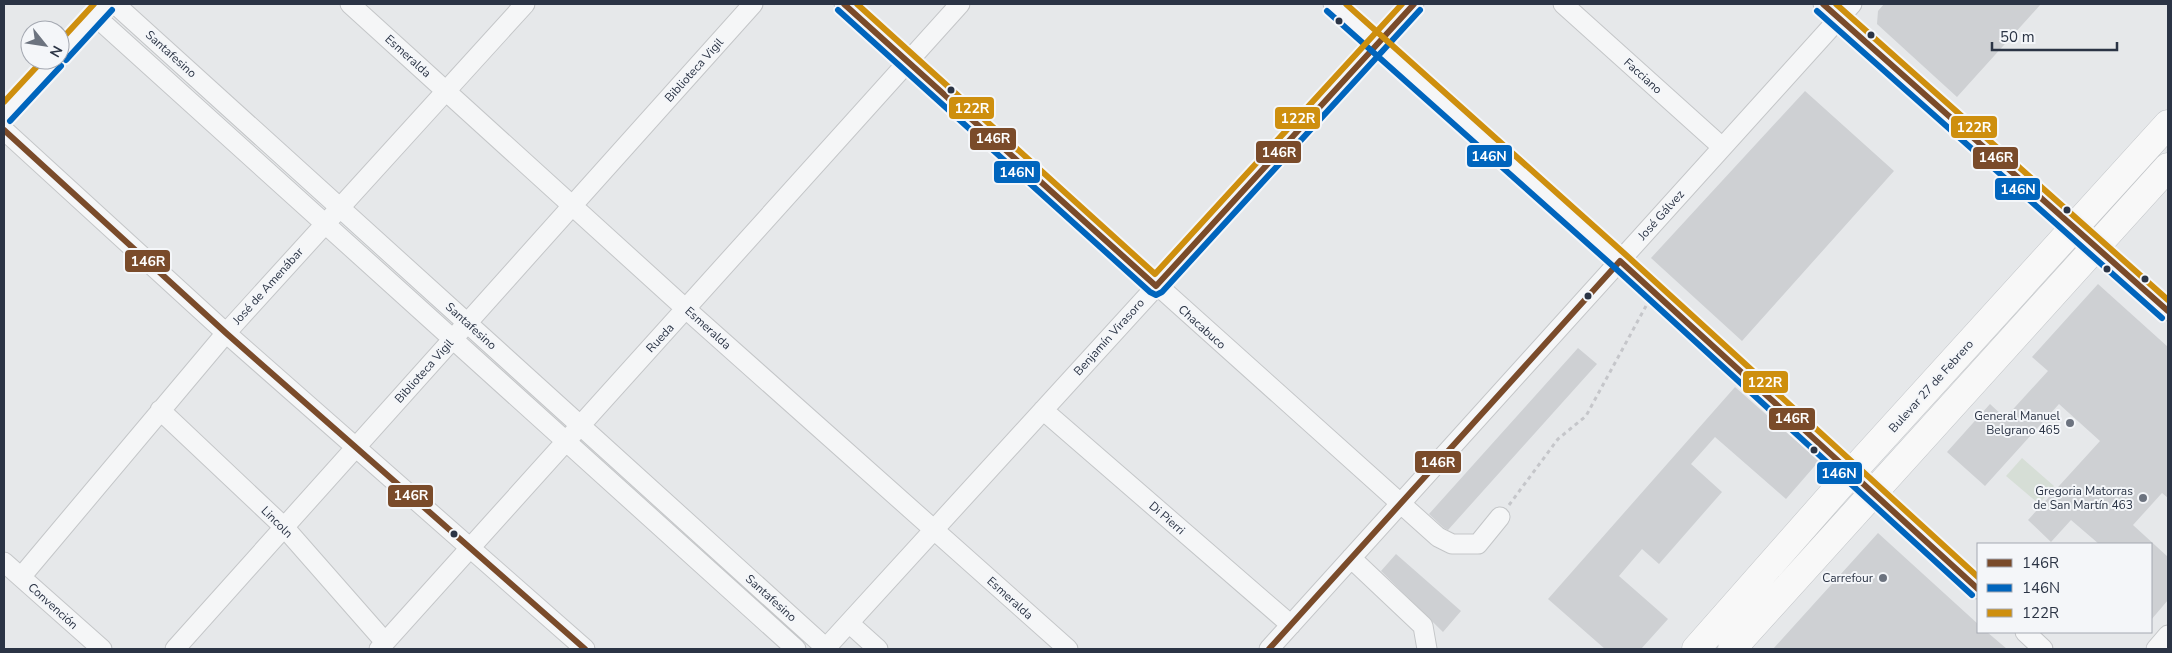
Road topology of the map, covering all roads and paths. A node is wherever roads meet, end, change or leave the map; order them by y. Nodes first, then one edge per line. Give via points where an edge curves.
1 (115, 4) edge
2 (350, 4) edge
3 (525, 4) edge
4 (753, 4) edge
5 (844, 4) edge
6 (960, 4) edge
7 (1334, 4) edge
8 (1414, 4) edge
9 (1563, 4) edge
10 (1823, 4) edge
11 (1852, 4) edge
12 (100, 10) edge
13 (1839, 18) junction
14 (70, 43) edge
15 (1378, 44) junction
16 (909, 61) junction
17 (45, 70) edge
18 (446, 91) junction
19 (4, 115) edge
20 (2168, 124) edge
21 (4, 130) edge
22 (1722, 147) junction
23 (2168, 167) edge
24 (572, 206) junction
25 (340, 207) junction
26 (324, 224) junction
27 (2074, 228) junction
28 (2098, 247) junction
29 (1620, 261) junction
30 (1156, 286) junction
31 (1654, 292) junction
32 (686, 309) junction
33 (2168, 311) edge
34 (467, 323) junction
35 (226, 333) junction
36 (452, 339) junction
37 (160, 410) junction
38 (1043, 410) junction
39 (580, 424) junction
40 (565, 441) junction
41 (356, 447) junction
42 (1852, 472) junction
43 (1875, 493) junction
44 (1400, 504) junction
45 (1500, 517) joint
46 (284, 527) junction
47 (934, 530) junction
48 (470, 547) junction
49 (1351, 558) junction
50 (4, 562) edge
51 (21, 577) junction
52 (1977, 588) edge
53 (849, 624) junction
54 (1291, 625) junction
55 (2025, 633) edge
56 (2168, 635) edge
57 (382, 646) edge
58 (102, 649) edge
59 (175, 649) edge
60 (585, 649) edge
61 (796, 649) edge
62 (826, 649) edge
63 (878, 649) edge
64 (1068, 649) edge
65 (1270, 649) edge
66 (1427, 649) edge
67 (1696, 649) edge
68 (1732, 649) edge
69 (2044, 649) edge
70 (2156, 649) edge

1 - 25 street, Santafesino
2 - 18 street, Esmeralda
3 - 18 street, José de Amenábar
4 - 24 street, Biblioteca Vigil
5 - 16 street, Chacabuco
6 - 16 street, Rueda
7 - 15 street
8 - 15 street, Benjamín Virasoro
9 - 22 street, Facciano
10 - 13 street
11 - 13 street, José Gálvez
12 - 14 street
12 - 26 street, Santafesino
13 - 22 street, José Gálvez
13 - 27 street
15 - 29 street
15 - 30 street, Benjamín Virasoro
16 - 30 street, Chacabuco
16 - 32 street, Rueda
17 - 19 street
18 - 24 street, Esmeralda
18 - 25 street, José de Amenábar
20 - 27 main road, Bulevar 27 de Febrero
21 - 35 street
22 - 29 street, José Gálvez
23 - 28 main road
24 - 32 street, Esmeralda
24 - 34 street, Biblioteca Vigil
25 - 26 street, José de Amenábar
25 - 34 street, Santafesino
26 - 35 street, José de Amenábar
26 - 36 street, Santafesino
27 - 28 street
27 - 42 main road, Bulevar 27 de Febrero
28 - 33 street
28 - 43 main road
29 - 31 street
29 - 44 street, José Gálvez
30 - 38 street, Benjamín Virasoro
30 - 44 street, Chacabuco
31 - 42 street
31 - 45 path via 1586,416 1558,439
32 - 39 street, Rueda
32 - 47 street, Esmeralda
34 - 36 street, Biblioteca Vigil
34 - 39 street, Santafesino
35 - 37 street, José de Amenábar
35 - 41 street
36 - 40 street, Santafesino
36 - 41 street, Biblioteca Vigil
37 - 46 street, Lincoln
37 - 51 street, José de Amenábar
38 - 47 street, Benjamín Virasoro
38 - 54 street, Di Pierri
39 - 40 street, Rueda
39 - 62 street, Santafesino
40 - 48 street, Rueda
40 - 61 street, Santafesino
41 - 46 street, Biblioteca Vigil
41 - 48 street
42 - 43 street
42 - 67 main road, Bulevar 27 de Febrero
43 - 52 street
43 - 68 main road
44 - 45 street, Chacabuco via 1438,537 1452,544 1478,544
44 - 49 street, José Gálvez
46 - 57 street, Lincoln
46 - 59 street, Biblioteca Vigil
47 - 53 street, Benjamín Virasoro
47 - 64 street, Esmeralda
48 - 57 street, Rueda
48 - 60 street
49 - 54 street, José Gálvez
49 - 66 street via 1423,626
50 - 51 street, Convención
51 - 58 street, Convención
53 - 62 street, Benjamín Virasoro
53 - 63 street
54 - 65 street, José Gálvez
55 - 69 street
56 - 70 street

